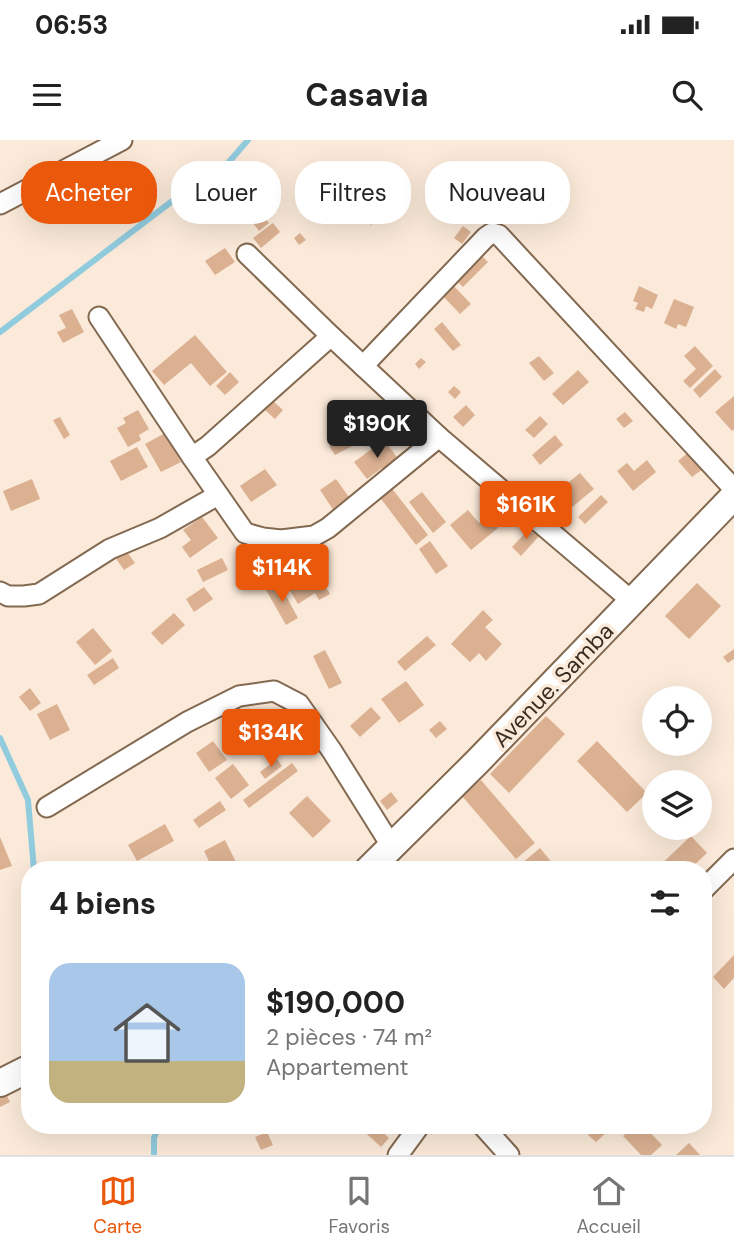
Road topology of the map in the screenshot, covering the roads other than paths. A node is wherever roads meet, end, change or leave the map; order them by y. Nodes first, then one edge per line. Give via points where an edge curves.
1 (122, 140) edge
2 (0, 204) edge
3 (247, 254) dead end
4 (99, 317) dead end
5 (331, 336) junction
6 (363, 366) junction
7 (439, 437) junction
8 (192, 457) junction
9 (734, 489) edge
10 (218, 495) junction
11 (734, 496) edge
12 (0, 592) edge
13 (633, 602) junction
14 (47, 807) dead end
15 (392, 847) junction
16 (734, 859) edge
17 (377, 861) edge
18 (712, 881) edge
19 (21, 1072) edge
20 (0, 1083) edge
21 (413, 1134) edge
22 (490, 1134) edge
23 (398, 1155) edge
24 (509, 1155) edge

1 - 2 street
3 - 5 street
4 - 8 street
5 - 6 street
5 - 8 street
6 - 7 street
6 - 9 street via 486,237 499,235
7 - 10 street via 314,536 281,540 245,533
7 - 13 street
8 - 10 street
10 - 12 street via 160,528 110,549 39,593 8,596
11 - 13 street, Avenue. Samba
13 - 15 street, Avenue. Samba
14 - 15 street via 187,722 239,696 274,691 299,704
15 - 17 street, Avenue. Samba
16 - 18 street
19 - 20 street
21 - 23 street
22 - 24 street

